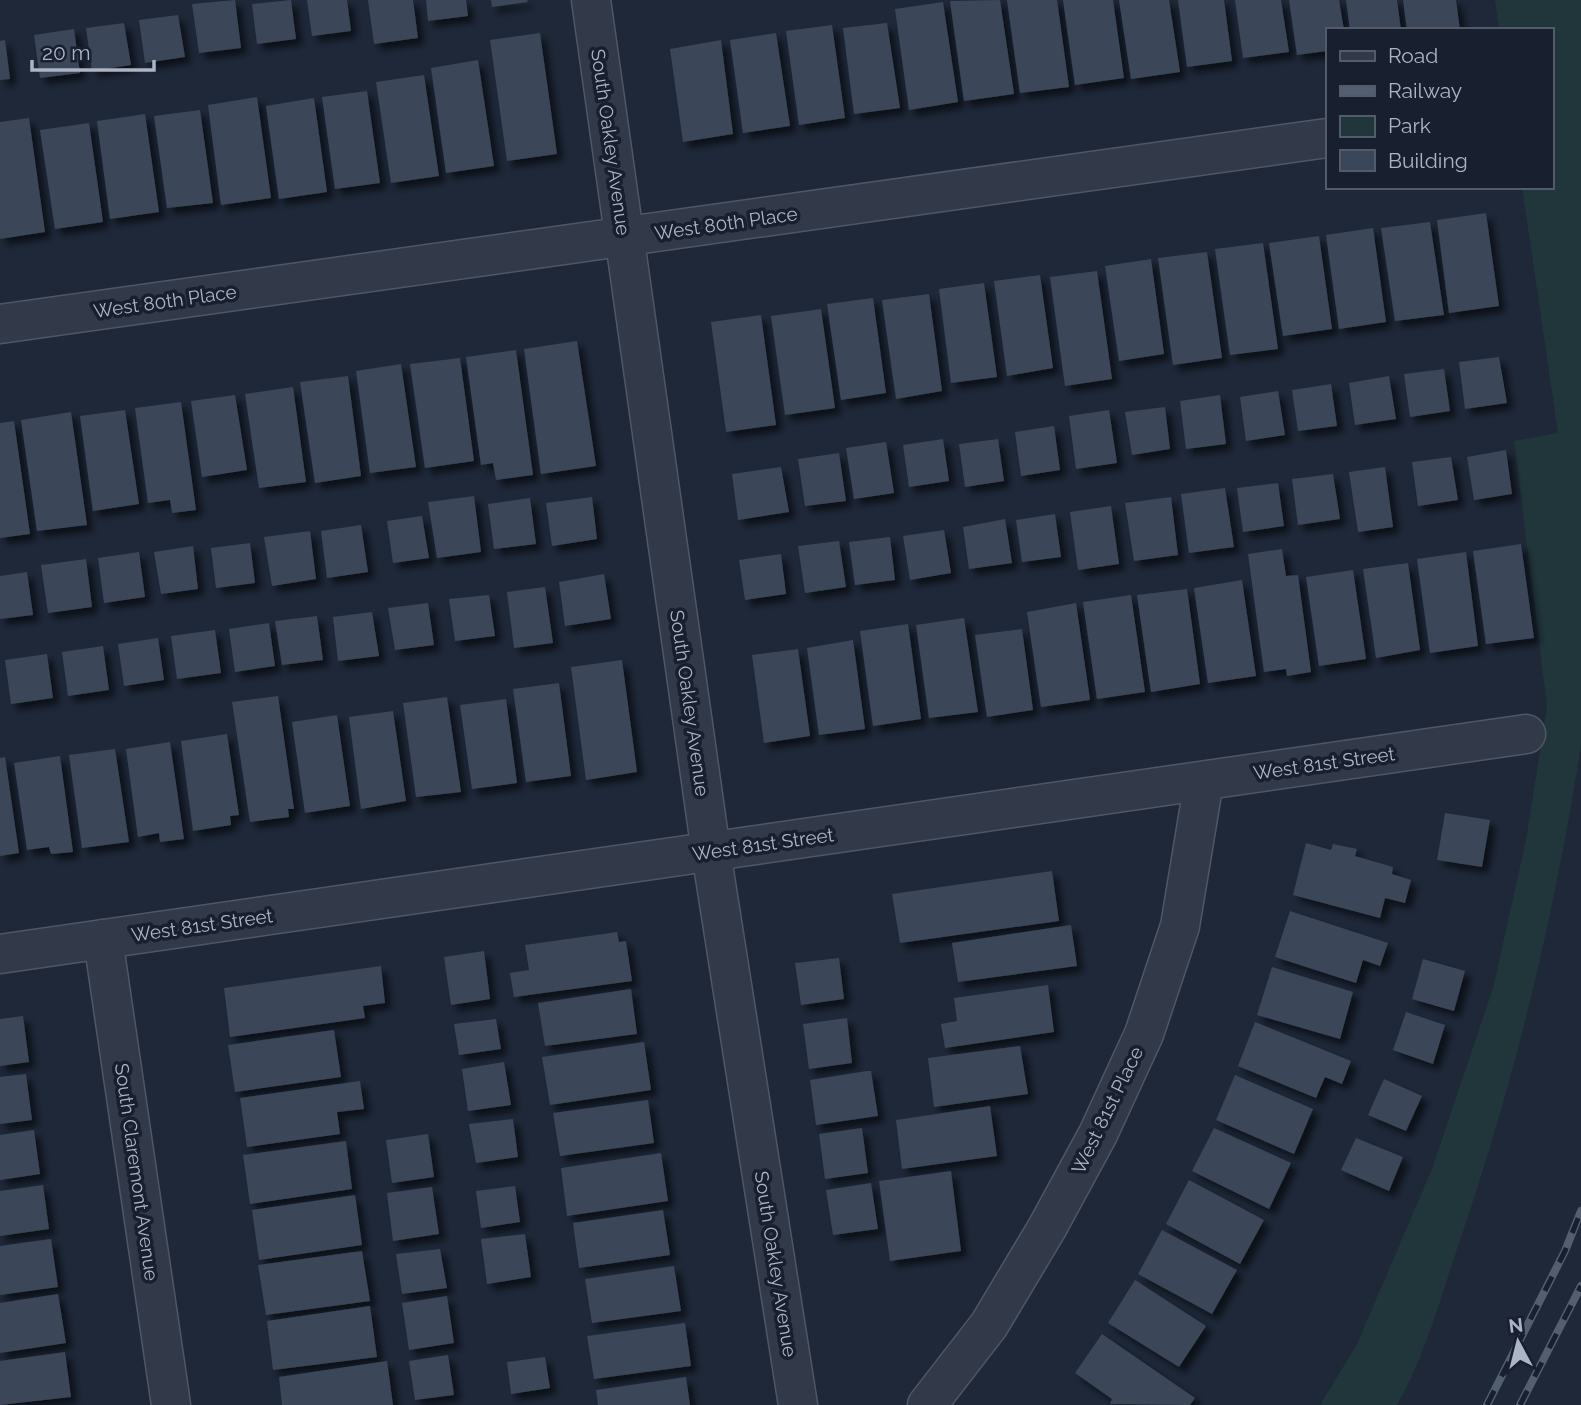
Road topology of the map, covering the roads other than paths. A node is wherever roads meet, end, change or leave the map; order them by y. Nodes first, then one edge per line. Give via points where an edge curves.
1 (591, 0) edge
2 (1326, 138) edge
3 (625, 237) junction
4 (0, 324) edge
5 (1526, 734) dead end
6 (1204, 781) junction
7 (711, 852) junction
8 (103, 939) junction
9 (0, 954) edge
10 (171, 1405) edge
11 (798, 1405) edge
12 (928, 1405) edge

1 - 3 street, South Oakley Avenue
2 - 3 street, West 80th Place
3 - 4 street, West 80th Place
3 - 7 street, South Oakley Avenue
5 - 6 street, West 81st Street
6 - 7 street, West 81st Street
6 - 12 street, West 81st Place via 1180,926 1144,1034 1098,1134 1047,1228 989,1325
7 - 8 street, West 81st Street
7 - 11 street, South Oakley Avenue
8 - 9 street, West 81st Street
8 - 10 street, South Claremont Avenue

